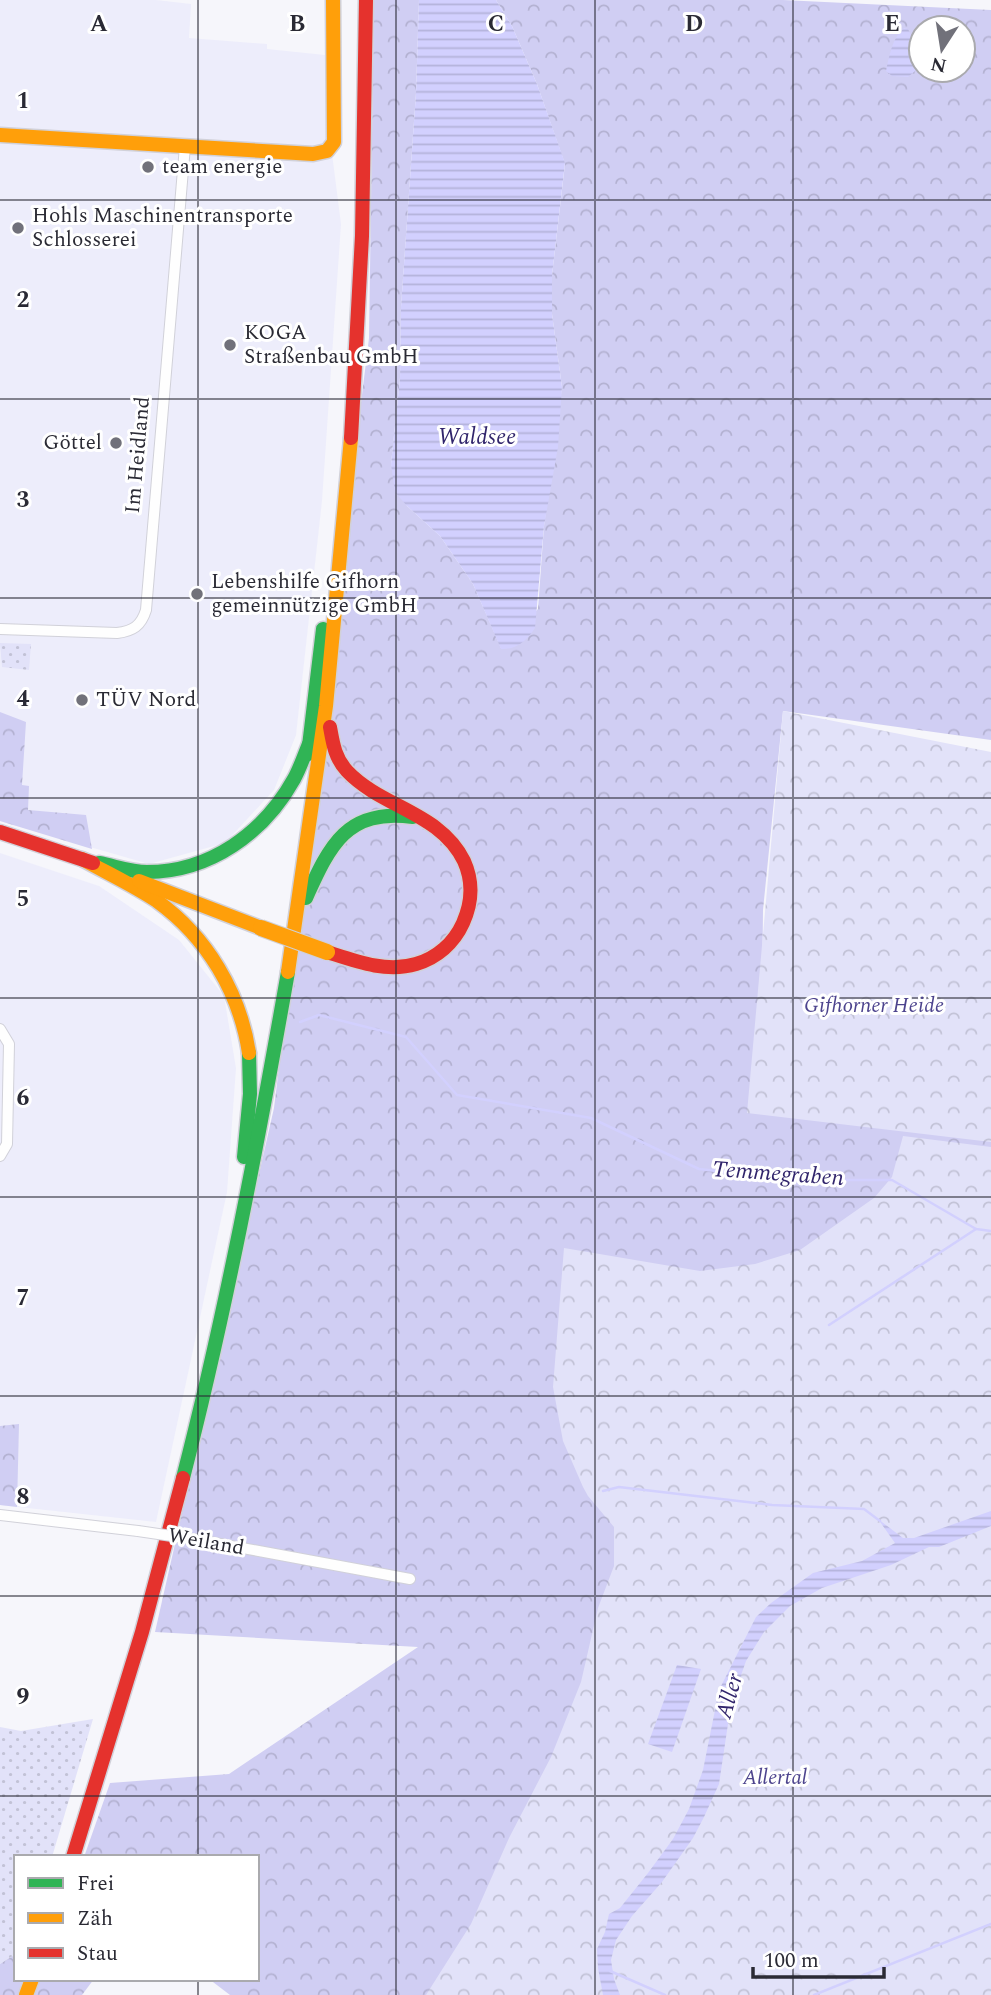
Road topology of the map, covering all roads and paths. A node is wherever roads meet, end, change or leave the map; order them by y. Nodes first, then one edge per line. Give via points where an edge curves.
1 (333, 0) edge
2 (355, 0) edge
3 (366, 0) edge
4 (0, 135) edge
5 (185, 146) junction
6 (0, 629) edge
7 (328, 701) junction
8 (310, 741) junction
9 (433, 823) junction
10 (0, 832) edge
11 (82, 859) junction
12 (297, 920) junction
13 (0, 1029) edge
14 (0, 1156) edge
15 (244, 1157) junction
16 (0, 1515) edge
17 (410, 1579) dead end
18 (64, 1855) edge
19 (74, 1855) edge

1 - 5 main road via 334,142 327,151
2 - 8 main road via 347,348
3 - 7 main road via 355,377
4 - 5 main road
5 - 6 street, Im Heidland via 147,597 141,623 129,632 117,633
7 - 9 main road via 332,747 344,768
7 - 12 main road
8 - 11 main road via 277,806 249,835 211,859 169,871 146,872
8 - 15 main road via 285,929
9 - 11 main road, bridge via 455,842 464,859 470,877 469,906 452,941 428,959 398,967 366,964 327,952
9 - 12 main road via 392,814 372,816 353,825 329,850
10 - 11 main road
11 - 15 main road via 168,910 222,974 246,1028 250,1058
12 - 19 main road via 221,1319 148,1615
13 - 14 street via 9,1044 7,1144
15 - 18 main road via 160,1529
16 - 17 street, Weiland, bridge via 200,1540

